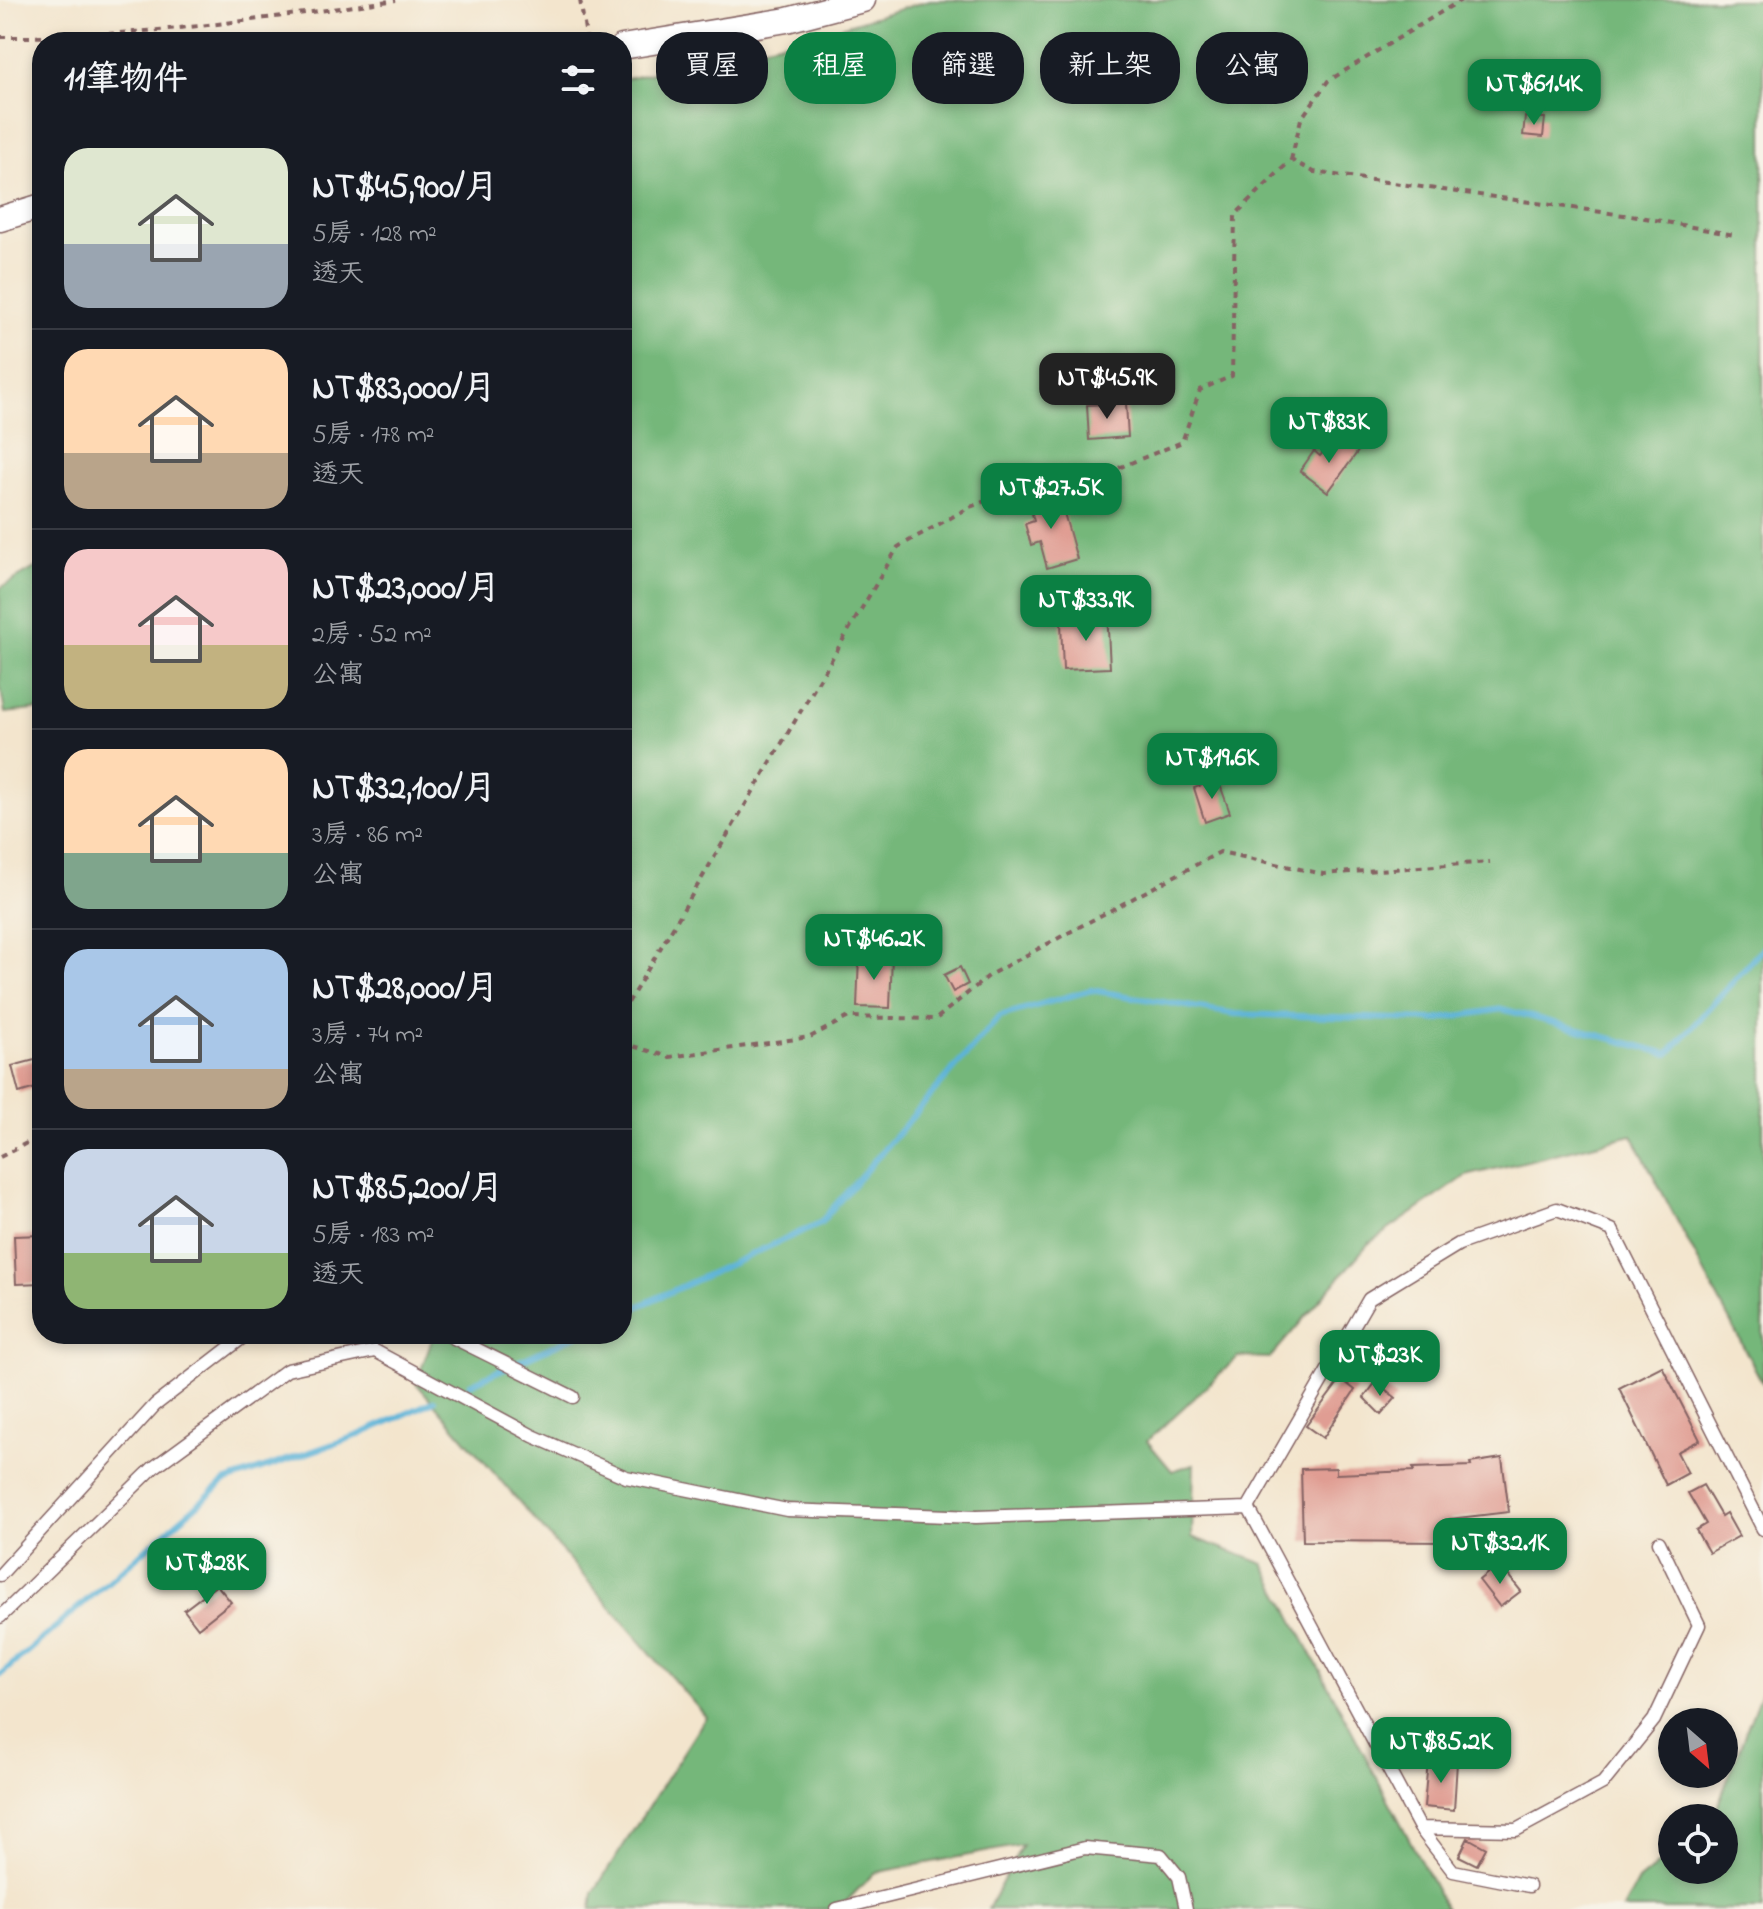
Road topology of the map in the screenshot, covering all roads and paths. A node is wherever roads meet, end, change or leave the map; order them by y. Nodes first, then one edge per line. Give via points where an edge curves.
1 (396, 0) edge
2 (580, 0) edge
3 (863, 0) edge
4 (1461, 0) edge
5 (119, 32) edge
6 (585, 32) edge
7 (0, 37) edge
8 (32, 37) edge
9 (632, 45) edge
10 (1291, 160) junction
11 (32, 209) edge
12 (0, 219) edge
13 (1734, 235) dead end
14 (1490, 862) dead end
15 (632, 996) edge
16 (632, 1046) edge
17 (32, 1140) edge
18 (0, 1157) edge
19 (234, 1344) edge
20 (466, 1344) edge
21 (573, 1397) dead end
22 (1248, 1507) junction
23 (1763, 1529) edge
24 (1659, 1542) dead end
25 (0, 1575) edge
26 (0, 1617) edge
27 (1420, 1828) junction
28 (1529, 1886) dead end
29 (837, 1909) edge
30 (1186, 1909) edge

1 - 5 path
2 - 6 path
3 - 9 street via 787,20
4 - 10 path via 1328,81 1301,119
7 - 8 path
10 - 13 path via 1314,172
10 - 15 path via 1235,215 1232,376 1200,390 1182,442 1116,469 1062,471 970,507 898,547
11 - 12 street
14 - 16 path via 1323,874 1220,852 991,974 936,1019 849,1017 810,1037 670,1057
17 - 18 path
19 - 25 lane via 155,1405
20 - 21 lane
22 - 23 lane via 1369,1299 1459,1244 1557,1209 1612,1230
22 - 26 lane via 976,1517 787,1510 626,1477 533,1436 375,1351 287,1370 153,1468
22 - 27 lane
24 - 27 lane via 1699,1625 1654,1720 1603,1783 1516,1830
27 - 28 lane via 1453,1871
29 - 30 lane via 1085,1848 1161,1855 1179,1877

